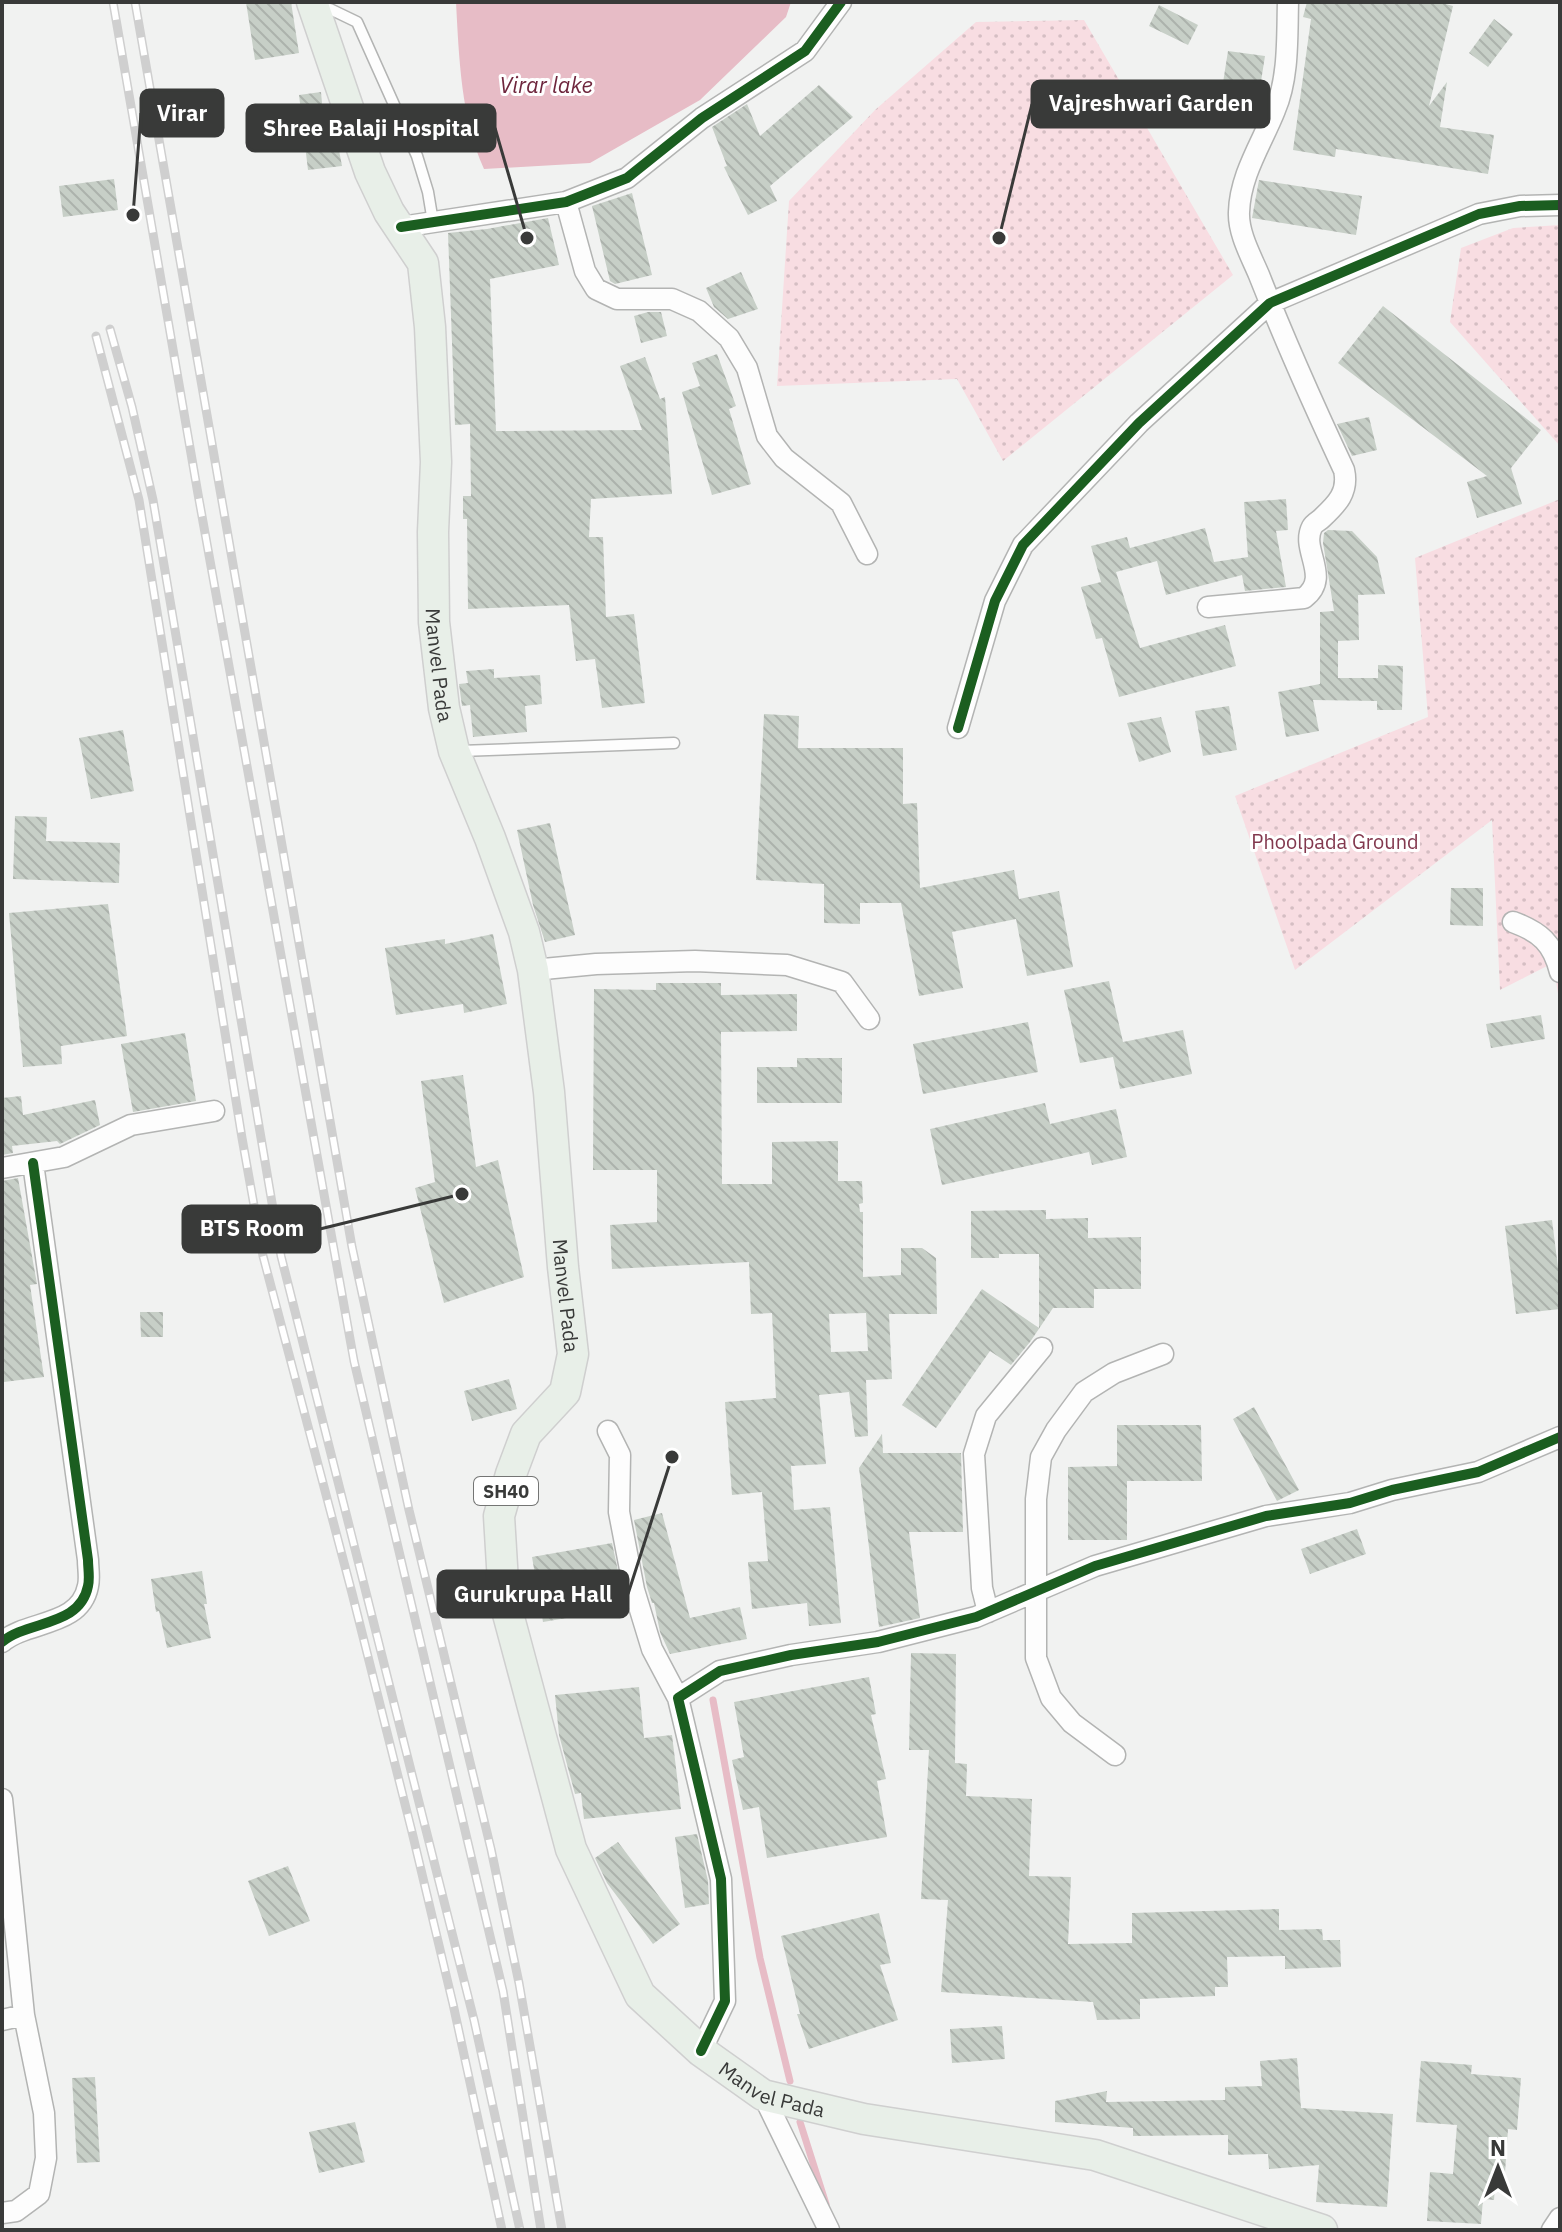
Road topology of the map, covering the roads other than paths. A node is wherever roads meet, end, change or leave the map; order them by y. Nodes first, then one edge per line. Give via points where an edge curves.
1 (841, 2) edge
2 (1288, 2) edge
3 (314, 7) edge
4 (566, 202) junction
5 (1560, 205) edge
6 (433, 222) junction
7 (401, 227) junction
8 (1274, 312) junction
9 (867, 554) dead end
10 (1208, 607) dead end
11 (958, 728) dead end
12 (674, 743) dead end
13 (454, 751) junction
14 (1513, 922) dead end
15 (533, 970) junction
16 (1560, 972) edge
17 (869, 1019) dead end
18 (214, 1111) dead end
19 (33, 1163) junction
20 (2, 1168) edge
21 (1042, 1348) dead end
22 (1163, 1354) dead end
23 (608, 1431) dead end
24 (1560, 1437) edge
25 (1035, 1593) junction
26 (988, 1612) junction
27 (2, 1642) edge
28 (678, 1698) junction
29 (1115, 1755) dead end
30 (2, 1799) edge
31 (24, 2015) junction
32 (2, 2020) edge
33 (701, 2051) junction
34 (763, 2095) junction
35 (2, 2213) edge
36 (1560, 2218) edge
37 (829, 2230) edge
38 (1322, 2230) edge
39 (1552, 2230) edge

1 - 4 street via 805,51 702,118 627,178
2 - 8 street via 1284,74 1238,215
3 - 6 lane via 357,22 417,156
3 - 7 main road via 370,172
4 - 6 street
4 - 9 street via 585,271 596,289 617,299 672,299 699,311 729,338 747,368 767,436 784,458 841,503
5 - 8 street via 1479,214
6 - 7 street
7 - 13 main road, Manvel Pada / SH40 via 423,263 430,327 436,462 434,622
8 - 10 street via 1347,481 1343,496 1312,527 1313,591 1304,598
8 - 11 street via 1139,423 1023,545 995,601
12 - 13 lane
13 - 15 main road, Manvel Pada / SH40 via 520,919
14 - 16 street via 1549,942
15 - 17 street via 695,961 787,965 842,982
15 - 33 main road, Manvel Pada / SH40 via 573,1354 565,1392 526,1434 499,1516 504,1599 571,1849 640,1995
18 - 19 street via 131,1125 64,1157
19 - 20 street
19 - 27 street via 88,1587 76,1609
21 - 26 street via 986,1416 974,1454
22 - 25 street via 1114,1373 1084,1392 1041,1457
23 - 28 street via 620,1455 619,1512 634,1590 652,1649
24 - 25 street via 1478,1472 1350,1503 1266,1516 1095,1566
25 - 26 street
25 - 29 street via 1036,1658 1051,1698 1072,1723
26 - 28 street via 878,1642 720,1671
28 - 33 street via 721,1879 725,2001
30 - 31 street
31 - 32 street
31 - 35 street via 44,2113 46,2158 39,2194 16,2211
33 - 34 main road, Manvel Pada / SH40
34 - 37 street
34 - 38 main road, Manvel Pada / SH40 via 864,2119 1095,2155
36 - 39 street

